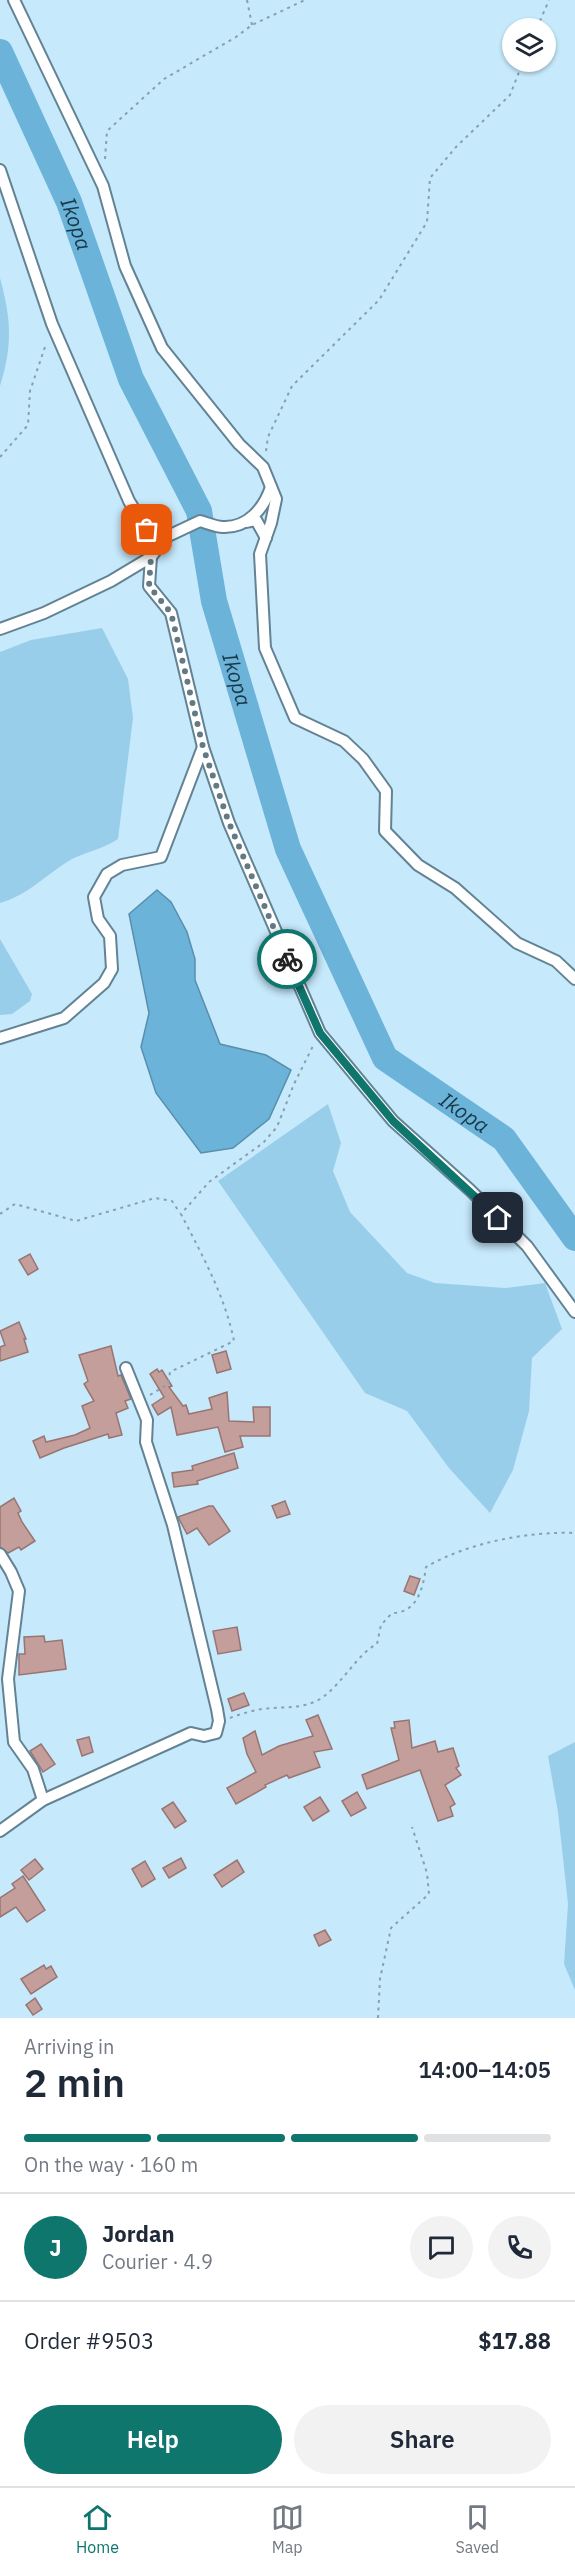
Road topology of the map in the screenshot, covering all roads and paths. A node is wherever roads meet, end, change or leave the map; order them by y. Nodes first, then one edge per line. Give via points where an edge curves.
1 (14, 0) edge
2 (247, 0) edge
3 (305, 0) edge
4 (549, 0) edge
5 (541, 18) edge
6 (252, 25) junction
7 (520, 72) edge
8 (105, 164) dead end
9 (0, 170) edge
10 (52, 324) junction
11 (0, 457) edge
12 (263, 467) junction
13 (271, 487) junction
14 (246, 522) junction
15 (266, 538) junction
16 (151, 557) junction
17 (0, 629) edge
18 (203, 747) junction
19 (575, 979) edge
20 (320, 1033) junction
21 (0, 1038) edge
22 (0, 1214) edge
23 (181, 1214) junction
24 (575, 1312) edge
25 (126, 1368) dead end
26 (139, 1401) junction
27 (575, 1533) edge
28 (0, 1554) edge
29 (219, 1721) junction
30 (43, 1800) junction
31 (412, 1827) dead end
32 (0, 1831) edge
33 (378, 2018) edge

1 - 12 street via 103,186 125,266 162,348 239,444
2 - 6 path
3 - 6 path
4 - 5 path
6 - 8 path via 164,79 107,131
7 - 12 path via 510,95 430,178 427,222 379,300 292,386 268,437
9 - 10 street
10 - 11 path via 30,391 28,425
10 - 16 street via 129,501 147,530
12 - 13 street
13 - 14 street via 265,504
13 - 15 street via 276,500
14 - 15 street via 255,520
14 - 16 street via 223,527 200,521 166,537
15 - 19 street via 260,554 265,648 296,718 344,741 363,759 386,791 385,831 418,865 455,888 517,943 556,961
16 - 17 street via 44,613
16 - 18 street via 149,586 171,613
18 - 20 street via 229,823
18 - 21 street via 161,857 122,865 107,874 94,897 98,919 110,936 112,969 104,983 64,1018
20 - 23 path via 277,1127 263,1143 209,1182
20 - 24 street via 393,1121 527,1246
22 - 23 path via 15,1204 76,1221 154,1198 172,1202
23 - 26 path via 213,1276 234,1341 171,1372 168,1384
25 - 26 street
26 - 29 street via 147,1420 146,1442 173,1525
27 - 29 path via 548,1532 481,1544 437,1561 426,1567 423,1586 412,1608 392,1613 381,1625 377,1644 368,1648 322,1698 303,1707 262,1709
28 - 30 street via 19,1592 8,1679 14,1742 33,1769
29 - 30 street via 216,1733 191,1733
30 - 32 street
31 - 33 path via 427,1873 429,1894 391,1928 380,1979

